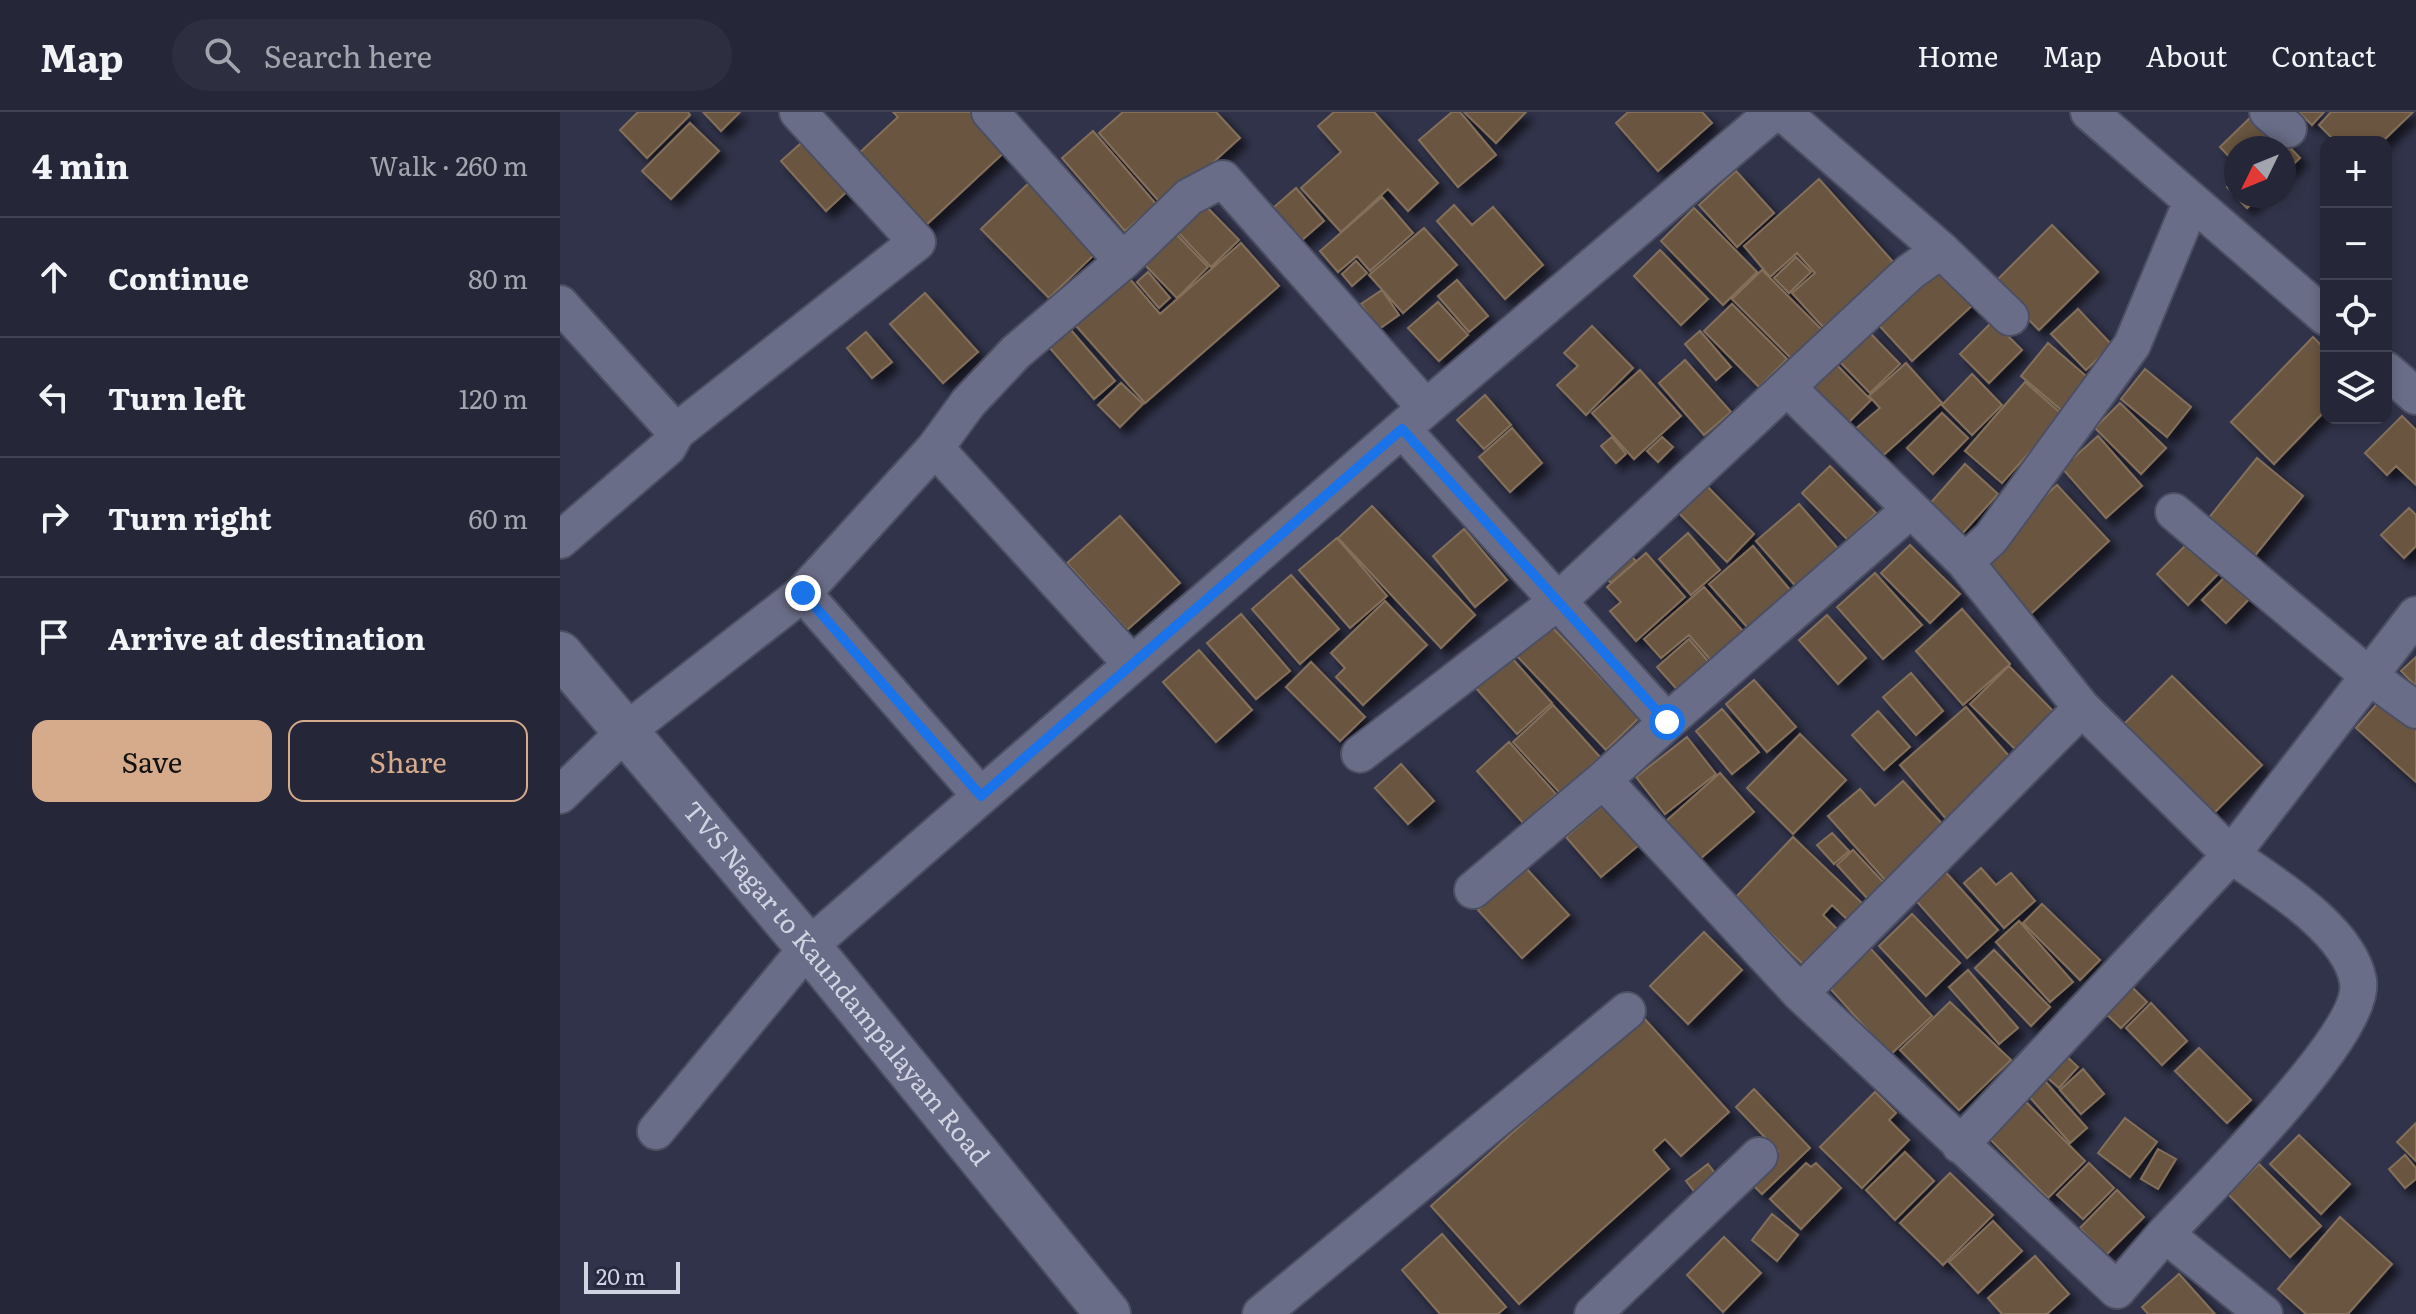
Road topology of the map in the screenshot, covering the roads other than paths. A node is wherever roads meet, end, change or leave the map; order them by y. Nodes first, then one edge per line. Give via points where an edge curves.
1 (798, 112) edge
2 (990, 112) edge
3 (1774, 112) edge
4 (1782, 112) edge
5 (2089, 112) edge
6 (2192, 201) junction
7 (1941, 250) junction
8 (1123, 261) junction
9 (560, 304) edge
10 (2320, 312) edge
11 (2010, 317) dead end
12 (2392, 375) edge
13 (1787, 387) junction
14 (2416, 396) edge
15 (1414, 418) junction
16 (676, 432) junction
17 (935, 448) junction
18 (1910, 510) junction
19 (2174, 512) dead end
20 (560, 540) edge
21 (1965, 562) junction
22 (803, 593) junction
23 (1557, 602) junction
24 (2416, 615) edge
25 (560, 654) edge
26 (1132, 664) junction
27 (2369, 676) junction
28 (2082, 708) junction
29 (2416, 710) edge
30 (1667, 722) junction
31 (625, 732) junction
32 (1360, 754) dead end
33 (1603, 780) junction
34 (560, 795) edge
35 (981, 796) junction
36 (2231, 855) junction
37 (1473, 890) dead end
38 (808, 947) junction
39 (1800, 993) junction
40 (1627, 1011) dead end
41 (656, 1131) dead end
42 (1960, 1145) junction
43 (1759, 1156) dead end
44 (2165, 1234) junction
45 (2107, 1302) edge
46 (1108, 1314) edge
47 (1261, 1314) edge
48 (1593, 1314) edge
49 (2264, 1314) edge

1 - 16 street via 917,242
2 - 8 street
3 - 15 street
4 - 7 street
5 - 6 street
6 - 10 street
6 - 21 street via 2132,345 1991,538
7 - 11 street
7 - 13 street via 1910,272
8 - 15 street via 1189,197 1223,179
8 - 17 street via 1016,352
9 - 16 street
12 - 14 street
13 - 18 street
13 - 23 street
15 - 23 street
15 - 26 street
16 - 20 street via 668,447
17 - 22 street
17 - 26 street
18 - 21 street
18 - 30 street
19 - 27 street
21 - 28 street
22 - 31 street
22 - 35 street
23 - 30 street
23 - 32 street
24 - 27 street
25 - 31 street, TVS Nagar to Kaundampalayam Road
26 - 35 street
27 - 29 street
27 - 36 street
28 - 36 street
28 - 39 street
30 - 33 street
31 - 34 street
31 - 38 street, TVS Nagar to Kaundampalayam Road
33 - 37 street
33 - 39 street
35 - 38 street
36 - 42 street
36 - 44 street via 2288,894 2343,945 2358,981 2355,1007 2326,1053
38 - 41 street
38 - 46 street, TVS Nagar to Kaundampalayam Road
39 - 42 street
40 - 47 street
42 - 45 street
43 - 48 street
44 - 45 street
44 - 49 street

